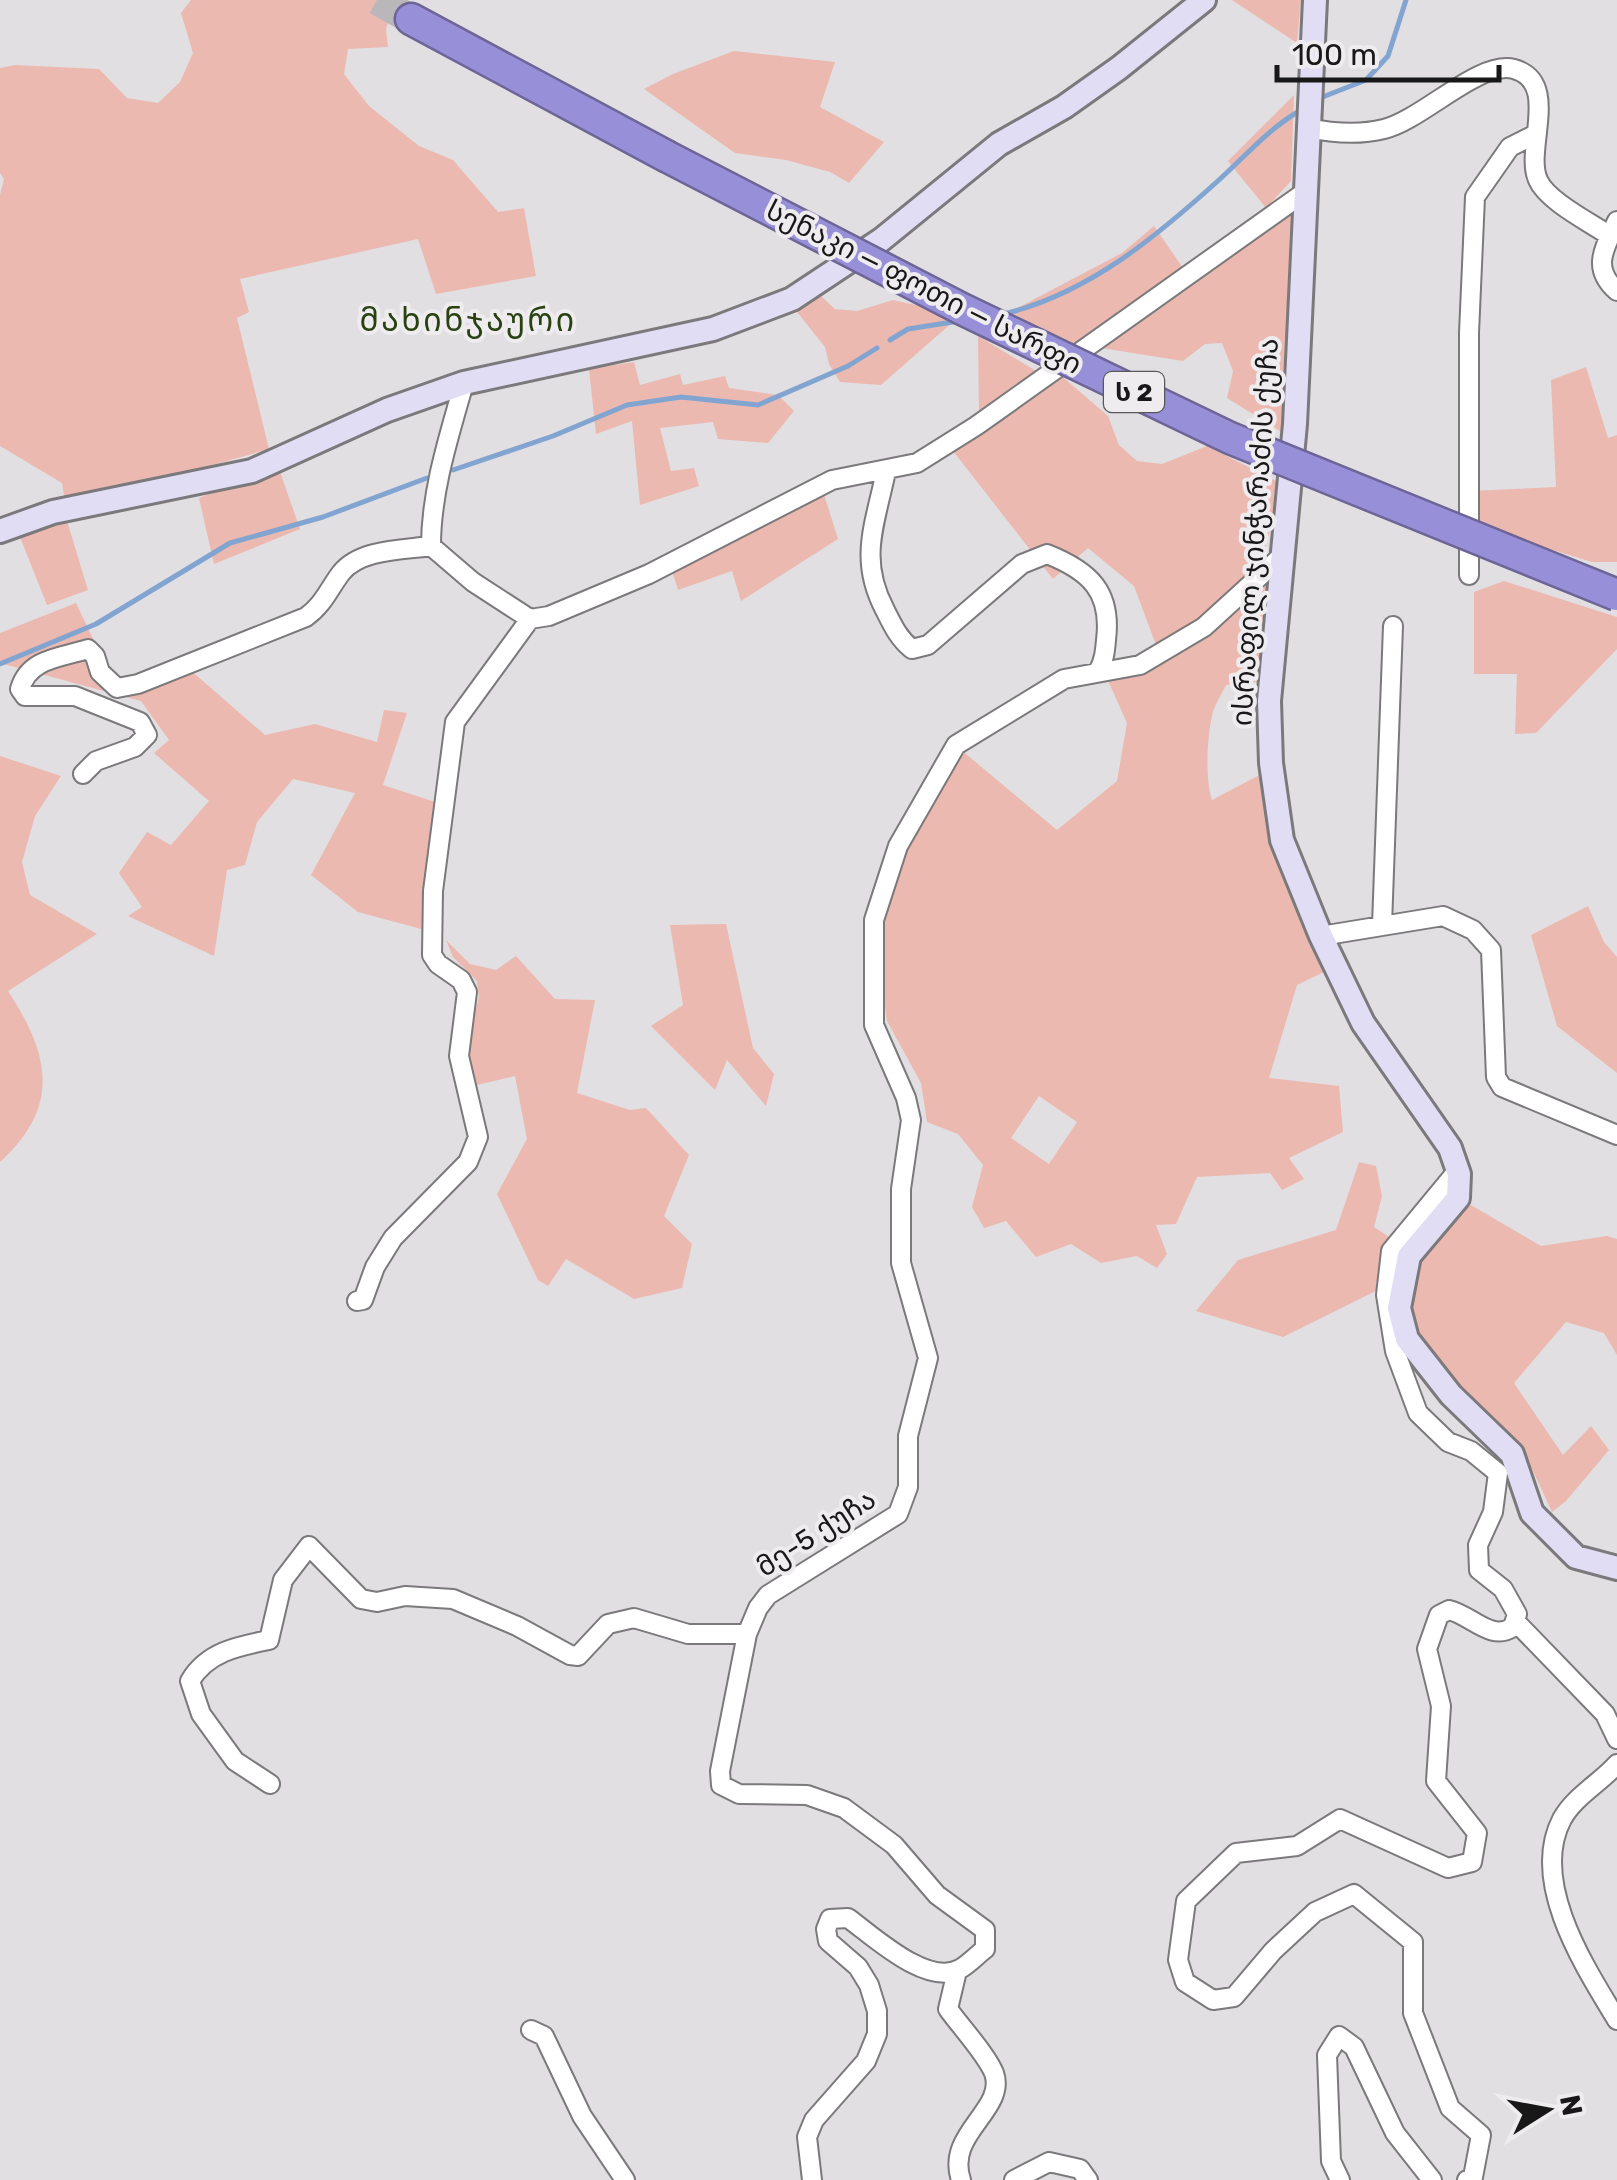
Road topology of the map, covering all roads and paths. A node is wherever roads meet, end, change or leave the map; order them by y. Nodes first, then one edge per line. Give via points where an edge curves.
1 (1204, 0) edge
2 (1316, 0) edge
3 (411, 18) tunnel mouth
4 (1308, 128) junction
5 (1536, 134) junction
6 (1305, 192) junction
7 (1614, 229) edge
8 (1617, 291) edge
9 (464, 383) junction
10 (886, 471) junction
11 (0, 531) edge
12 (431, 546) junction
13 (1284, 554) junction
14 (1468, 575) dead end
15 (1617, 595) edge
16 (530, 620) junction
17 (1393, 626) dead end
18 (1098, 672) junction
19 (83, 774) dead end
20 (1382, 926) junction
21 (1321, 936) junction
22 (1617, 1135) edge
23 (1460, 1174) junction
24 (357, 1301) dead end
25 (1617, 1568) edge
26 (1515, 1621) junction
27 (747, 1634) junction
28 (1617, 1739) edge
29 (1617, 1764) edge
30 (270, 1784) dead end
31 (957, 1971) junction
32 (1617, 2020) edge
33 (531, 2030) dead end
34 (626, 2180) edge
35 (812, 2180) edge
36 (961, 2180) edge
37 (1014, 2180) edge
38 (1088, 2180) edge
39 (1340, 2180) edge
40 (1432, 2180) edge
41 (1467, 2180) edge

1 - 9 street via 1119,68 998,144 881,240 792,299 713,329
2 - 4 street, ისრაფილ ჯინჭარაძის ქუჩა
3 - 15 highway, სენაკი — ფოთი — სარფი / ს 2, bridge via 962,310 1230,438
4 - 5 street via 1385,129 1502,67 1530,80 1538,98
4 - 6 street, ისრაფილ ჯინჭარაძის ქუჩა
5 - 7 street via 1539,184
5 - 14 street via 1510,147 1475,197
6 - 10 street via 976,426 917,463
6 - 13 street, ისრაფილ ჯინჭარაძის ქუჩა
7 - 8 street via 1600,266
9 - 11 street via 252,472 52,512
9 - 12 street via 439,477
10 - 16 street via 832,480 649,574
10 - 18 street via 870,579 901,640 912,650 928,645 1022,564 1048,554 1098,586 1108,607
12 - 16 street
12 - 19 street via 367,556 342,572 306,617 138,684 116,688 88,649 42,662 24,674 25,696 75,696 140,722 147,735 135,747 96,760
13 - 18 street, მე-5 ქუჩა via 1204,626 1140,665
13 - 21 street, ისრაფილ ჯინჭარაძის ქუჩა via 1269,700 1271,762 1282,840
16 - 24 street via 455,722 433,890 432,955 467,992 459,1056 478,1138 468,1162 393,1238
17 - 20 street
18 - 27 street, მე-5 ქუჩა via 1064,680 956,746 898,846 874,920 874,1024 911,1120 901,1189 901,1263 928,1358 908,1436 908,1488 898,1514 768,1595
20 - 21 street
20 - 22 street via 1442,916 1473,930 1491,950 1496,1077 1502,1087
21 - 23 street, ისრაფილ ჯინჭარაძის ქუჩა via 1363,1023 1450,1148
23 - 25 street via 1458,1198 1409,1256 1400,1308 1408,1339 1512,1454 1532,1512 1576,1556
23 - 26 street via 1391,1250 1386,1295 1395,1351 1418,1413 1448,1442 1498,1473 1493,1512 1478,1545 1479,1570 1504,1589
26 - 28 street via 1605,1714
26 - 41 street via 1505,1633 1491,1632 1449,1610 1439,1615 1428,1649 1441,1706 1436,1780 1477,1832 1472,1862 1448,1868 1340,1819 1297,1846 1236,1852 1186,1901 1178,1960 1185,1982 1212,2000 1234,1997 1315,1912 1354,1894 1413,1942 1413,2012 1450,2108 1480,2135 1474,2177
27 - 30 street via 688,1634 634,1618 608,1624 587,1650 570,1655 453,1599 361,1599 308,1546 283,1580 269,1640 214,1656 190,1681 201,1714 235,1761
27 - 31 street, მე-5 ქუჩა via 721,1785 739,1794 806,1795 844,1808 894,1844 937,1895 985,1930 985,1949
29 - 32 street via 1564,1816 1555,1836 1553,1873 1579,1956
31 - 35 street via 921,1968 848,1918 830,1919 828,1942 869,1985 877,2034 866,2061 814,2120 808,2136
31 - 36 street via 948,2009 994,2075 984,2114 960,2146
33 - 34 street via 544,2036 582,2116
37 - 38 street via 1049,2162 1080,2168
39 - 40 street via 1331,2160 1327,2056 1339,2036 1354,2047 1394,2133

